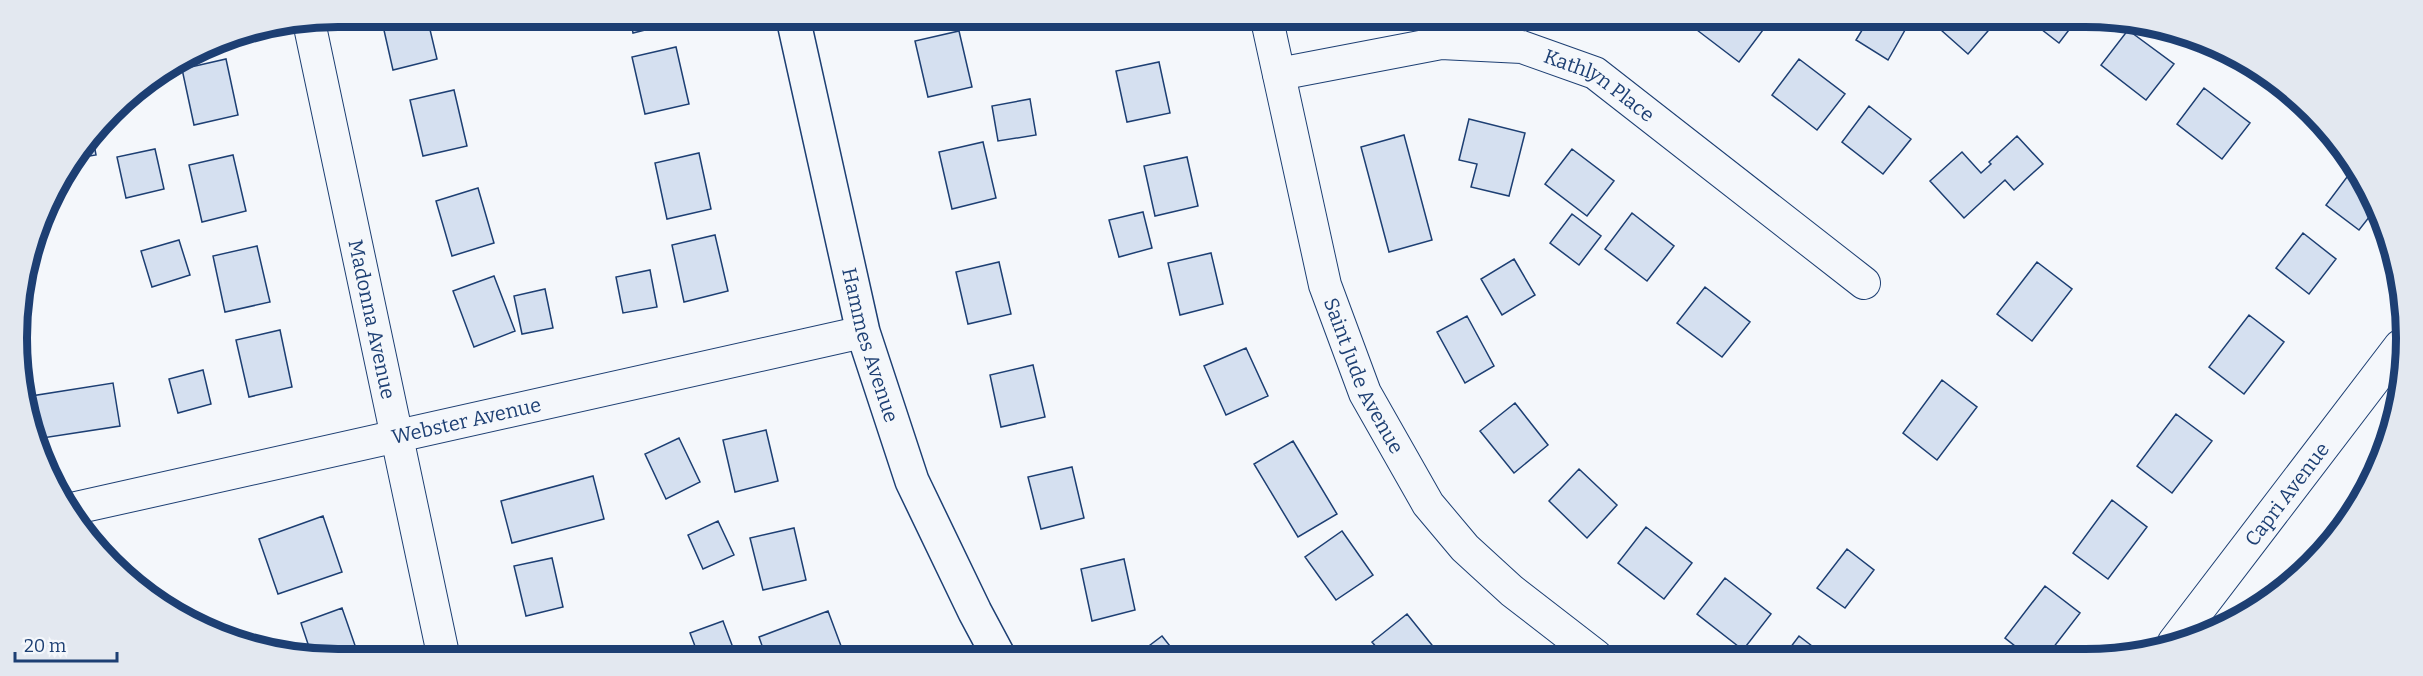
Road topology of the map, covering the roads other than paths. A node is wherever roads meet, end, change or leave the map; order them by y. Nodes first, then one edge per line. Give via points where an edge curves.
1 (795, 27) edge
2 (1269, 27) edge
3 (310, 29) edge
4 (1280, 74) junction
5 (1864, 283) dead end
6 (862, 332) junction
7 (2395, 352) edge
8 (396, 437) junction
9 (77, 508) edge
10 (2181, 633) edge
11 (442, 649) edge
12 (995, 649) edge
13 (1587, 649) edge

1 - 6 street, Hammes Avenue
2 - 4 street, Saint Jude Avenue
3 - 8 street, Madonna Avenue
4 - 5 street, Kathlyn Place via 1441,43 1522,47 1595,73
4 - 13 street, Saint Jude Avenue via 1325,285 1365,393 1428,504 1465,548 1512,591
6 - 8 street, Webster Avenue
6 - 12 street, Hammes Avenue via 912,481
7 - 10 street, Capri Avenue
8 - 9 street, Webster Avenue
8 - 11 street, Madonna Avenue

